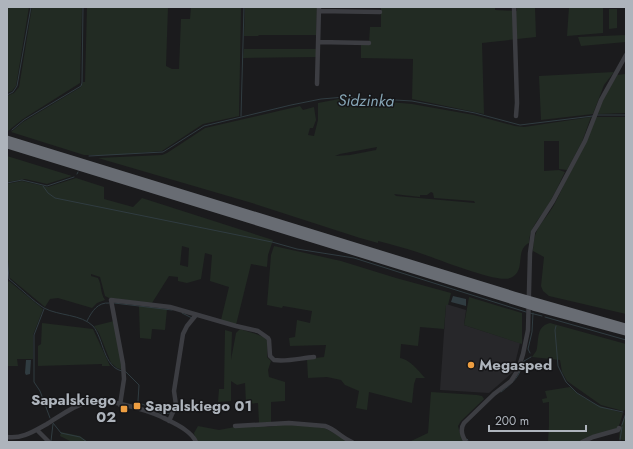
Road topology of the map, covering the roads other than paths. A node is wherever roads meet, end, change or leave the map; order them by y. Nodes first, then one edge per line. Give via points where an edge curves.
1 (514, 7) edge
2 (319, 9) edge
3 (380, 12) dead end
4 (318, 42) junction
5 (368, 43) dead end
6 (626, 56) edge
7 (318, 84) dead end
8 (516, 116) dead end
9 (7, 139) edge
10 (7, 145) edge
11 (196, 315) junction
12 (626, 327) edge
13 (626, 332) edge
14 (314, 357) dead end
15 (120, 405) junction
16 (169, 421) junction
17 (235, 426) dead end
18 (619, 428) dead end
19 (37, 430) junction
20 (7, 437) edge
21 (50, 442) edge
22 (196, 442) edge
23 (352, 442) edge
24 (466, 442) edge
25 (582, 442) edge

1 - 8 street
2 - 3 street
2 - 4 street
4 - 5 street
4 - 7 street
6 - 24 street via 605,92 585,142 533,232 526,344 517,374 464,423 462,432
9 - 12 highway via 506,293
10 - 13 highway via 524,304
11 - 14 street via 261,333 269,340 270,356 274,360
11 - 15 street via 170,307 111,300 123,364 124,379
11 - 16 street via 183,334 174,391 176,405
15 - 16 street
15 - 19 street via 100,400 87,402
16 - 22 street via 191,434
17 - 23 street via 288,423 325,426
18 - 25 street
19 - 20 street via 20,437
19 - 21 street

